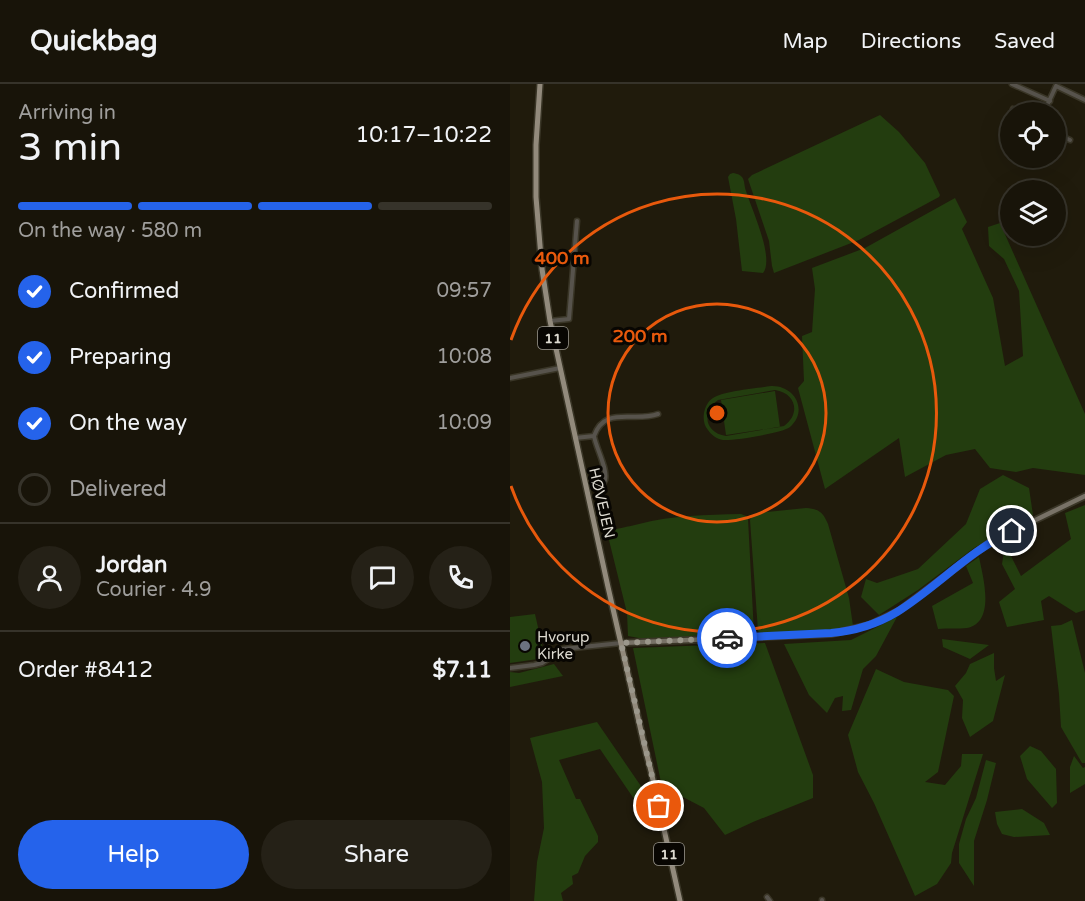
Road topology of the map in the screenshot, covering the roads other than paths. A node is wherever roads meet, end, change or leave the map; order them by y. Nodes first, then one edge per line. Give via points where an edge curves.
1 (540, 84) edge
2 (1012, 84) edge
3 (1057, 85) edge
4 (1085, 100) edge
5 (1050, 101) joint
6 (1066, 138) edge
7 (1070, 140) dead end
8 (577, 221) dead end
9 (550, 321) junction
10 (560, 368) junction
11 (510, 378) edge
12 (658, 414) dead end
13 (594, 436) junction
14 (575, 438) junction
15 (603, 467) junction
16 (1085, 496) edge
17 (621, 643) junction
18 (510, 668) edge
19 (678, 901) edge

1 - 9 main road, HØVEJEN / 11 via 536,197
2 - 5 street
3 - 4 street
3 - 5 street
6 - 7 street
8 - 9 street via 570,319
9 - 10 main road, HØVEJEN / 11
10 - 11 street
10 - 14 main road, HØVEJEN / 11
12 - 13 street via 603,420
13 - 14 street
13 - 15 street
14 - 17 main road, HØVEJEN / 11
15 - 15 street via 605,480 598,487 593,476
16 - 17 street via 990,542 900,610 869,625 824,634
17 - 18 street via 563,649 542,663
17 - 19 main road, HØVEJEN / 11

